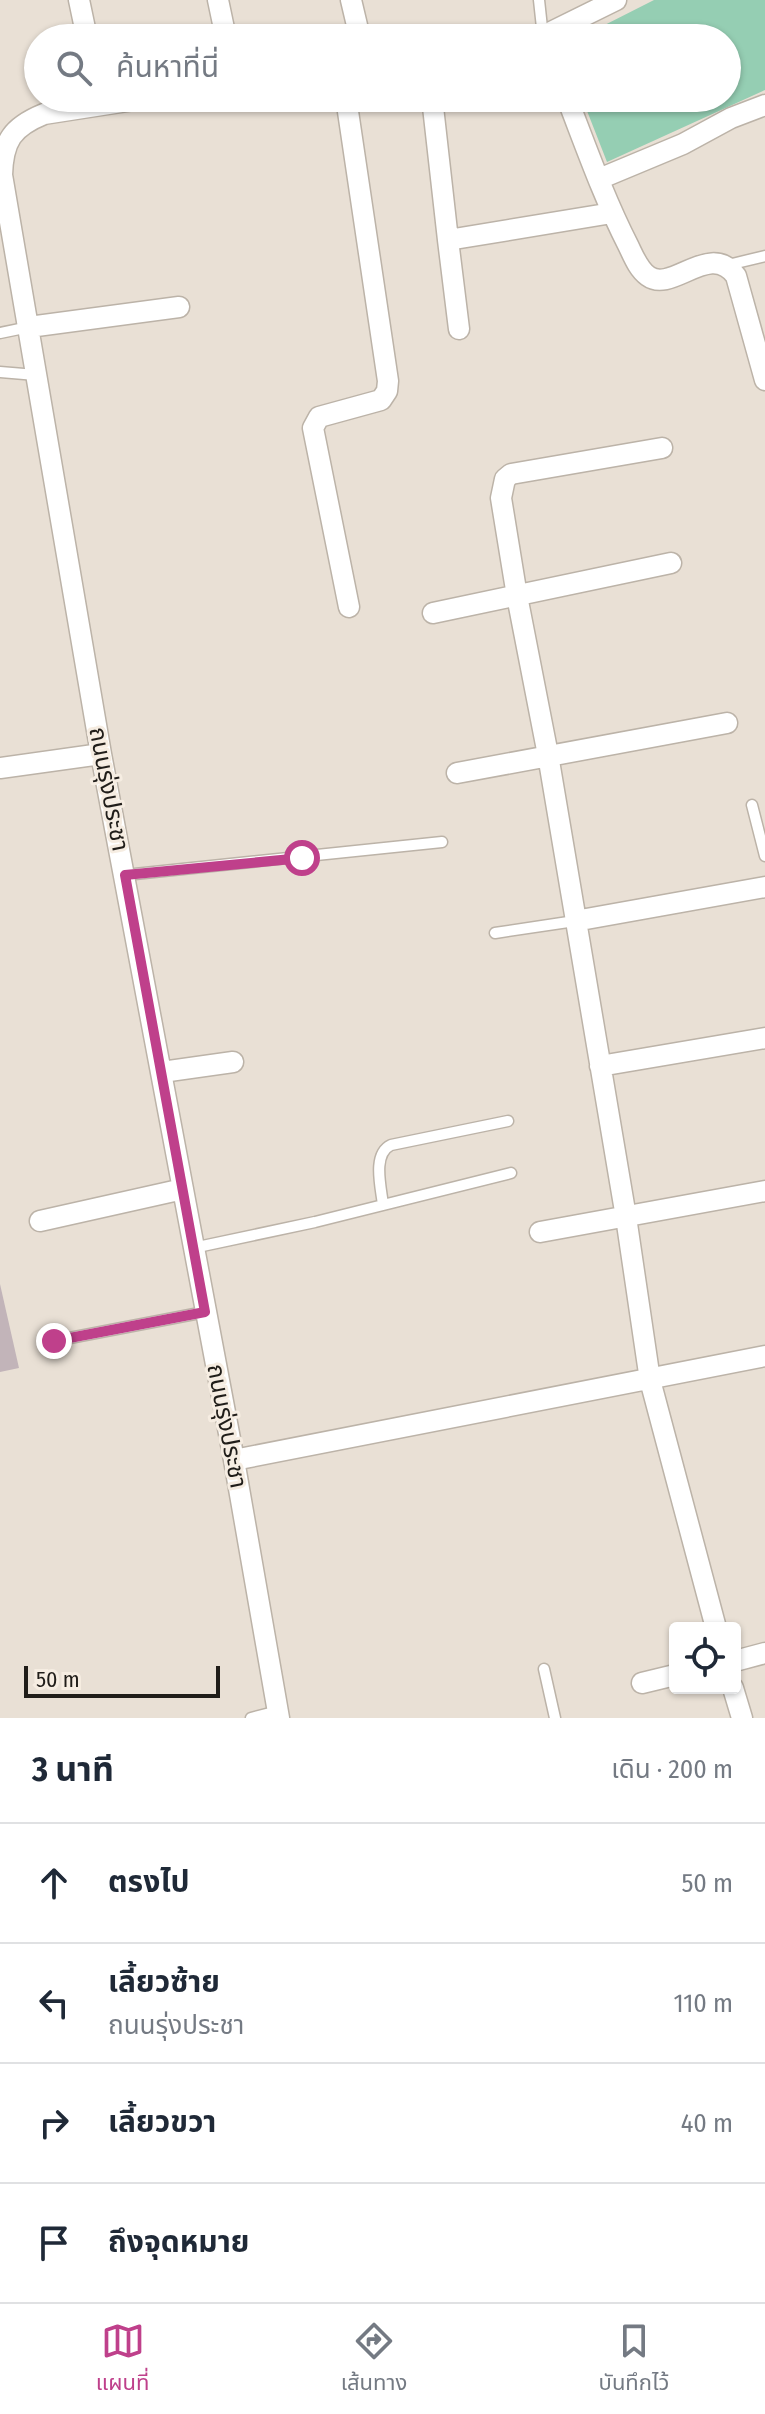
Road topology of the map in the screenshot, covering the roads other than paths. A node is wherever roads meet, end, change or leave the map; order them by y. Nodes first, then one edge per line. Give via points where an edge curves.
1 (79, 0) edge
2 (218, 0) edge
3 (351, 0) edge
4 (539, 0) edge
5 (616, 0) edge
6 (84, 24) edge
7 (223, 24) edge
8 (357, 24) edge
9 (541, 24) edge
10 (569, 24) edge
11 (765, 105) edge
12 (53, 112) edge
13 (348, 112) edge
14 (434, 112) edge
15 (573, 112) edge
16 (3, 138) edge
17 (599, 179) junction
18 (612, 213) junction
19 (448, 240) junction
20 (765, 256) edge
21 (728, 265) junction
22 (179, 307) dead end
23 (29, 327) junction
24 (459, 329) dead end
25 (0, 333) edge
26 (0, 372) edge
27 (38, 375) junction
28 (765, 380) edge
29 (662, 448) dead end
30 (671, 563) dead end
31 (517, 596) junction
32 (349, 607) dead end
33 (433, 613) dead end
34 (727, 723) dead end
35 (101, 754) junction
36 (548, 755) junction
37 (0, 768) edge
38 (457, 773) dead end
39 (752, 805) dead end
40 (442, 842) dead end
41 (765, 856) edge
42 (125, 875) junction
43 (765, 887) edge
44 (575, 921) junction
45 (495, 933) dead end
46 (765, 1038) edge
47 (233, 1062) dead end
48 (600, 1066) junction
49 (162, 1072) junction
50 (508, 1121) dead end
51 (511, 1173) dead end
52 (183, 1189) junction
53 (765, 1191) edge
54 (383, 1205) junction
55 (626, 1217) junction
56 (40, 1221) dead end
57 (540, 1232) dead end
58 (193, 1248) junction
59 (205, 1312) junction
60 (54, 1341) dead end
61 (765, 1356) edge
62 (650, 1380) junction
63 (234, 1460) junction
64 (714, 1622) edge
65 (765, 1653) edge
66 (741, 1659) edge
67 (544, 1669) dead end
68 (669, 1676) edge
69 (642, 1683) dead end
70 (735, 1694) edge
71 (278, 1714) edge
72 (251, 1718) edge
73 (555, 1718) edge
74 (742, 1718) edge

1 - 6 street
2 - 7 street
3 - 8 street
4 - 9 lane
5 - 10 street
11 - 17 street
12 - 16 street via 28,120
13 - 32 street via 388,381 381,400 319,417 313,428
14 - 19 street
15 - 17 street
16 - 23 street, ถนนรุ่งประชา via 2,175
17 - 18 street
18 - 19 street
18 - 21 street via 649,278 660,280 717,261
19 - 24 street
20 - 21 lane
21 - 28 street via 736,276
22 - 23 street
23 - 25 lane
23 - 27 street, ถนนรุ่งประชา
26 - 27 lane
27 - 35 street, ถนนรุ่งประชา
29 - 31 street via 505,479 501,498
30 - 31 street
31 - 33 street
31 - 36 street
34 - 36 street
35 - 37 street
35 - 42 street, ถนนรุ่งประชา
36 - 38 street
36 - 44 street
39 - 41 lane
40 - 42 lane
42 - 49 street, ถนนรุ่งประชา
43 - 44 street
44 - 45 lane
44 - 48 street
46 - 48 street
47 - 49 street
48 - 55 street
49 - 52 street, ถนนรุ่งประชา
50 - 54 lane via 384,1148 379,1156
51 - 54 lane
52 - 56 street
52 - 58 street, ถนนรุ่งประชา
53 - 55 street
54 - 58 lane
55 - 57 street
55 - 62 street
58 - 59 street, ถนนรุ่งประชา
59 - 60 lane
59 - 63 street, ถนนรุ่งประชา
61 - 62 street
62 - 63 street
62 - 64 street
63 - 71 street, ถนนรุ่งประชา
65 - 66 street
67 - 73 lane
68 - 69 street
70 - 74 street
71 - 72 lane

